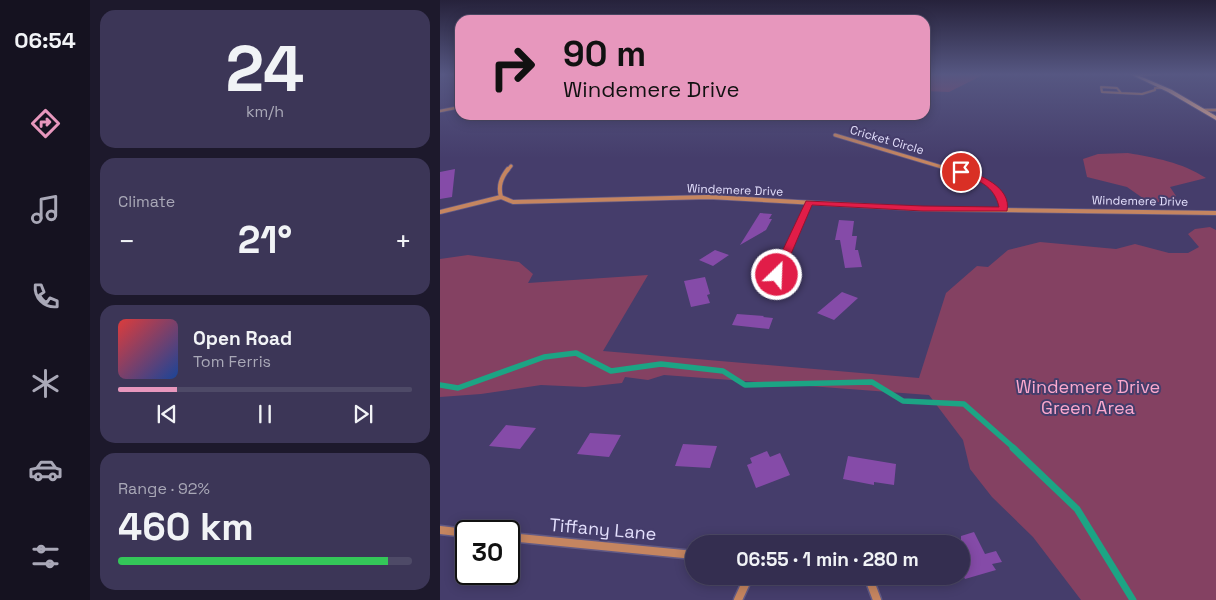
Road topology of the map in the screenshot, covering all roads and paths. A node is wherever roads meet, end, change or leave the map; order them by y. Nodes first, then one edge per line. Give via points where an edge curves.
1 (1188, 102) edge
2 (455, 108) edge
3 (1202, 110) junction
4 (1216, 110) edge
5 (440, 111) edge
6 (1216, 118) edge
7 (835, 135) dead end
8 (511, 166) dead end
9 (501, 197) junction
10 (809, 203) junction
11 (1004, 209) junction
12 (440, 212) edge
13 (1216, 213) edge
14 (777, 275) dead end
15 (440, 530) edge
16 (455, 532) edge
17 (520, 538) edge
18 (685, 554) edge
19 (744, 585) edge
20 (871, 585) edge
21 (738, 600) edge
22 (877, 600) edge

1 - 3 main road
2 - 5 street
3 - 4 street
3 - 6 main road
7 - 11 street, Cricket Circle via 980,178 997,190
8 - 9 street via 501,177
9 - 10 street, Windemere Drive via 508,201 530,202 709,197
9 - 12 street
10 - 11 street, Windemere Drive
10 - 14 street
11 - 13 street, Windemere Drive
15 - 16 street
17 - 18 street, Tiffany Lane
19 - 21 street
20 - 22 street

